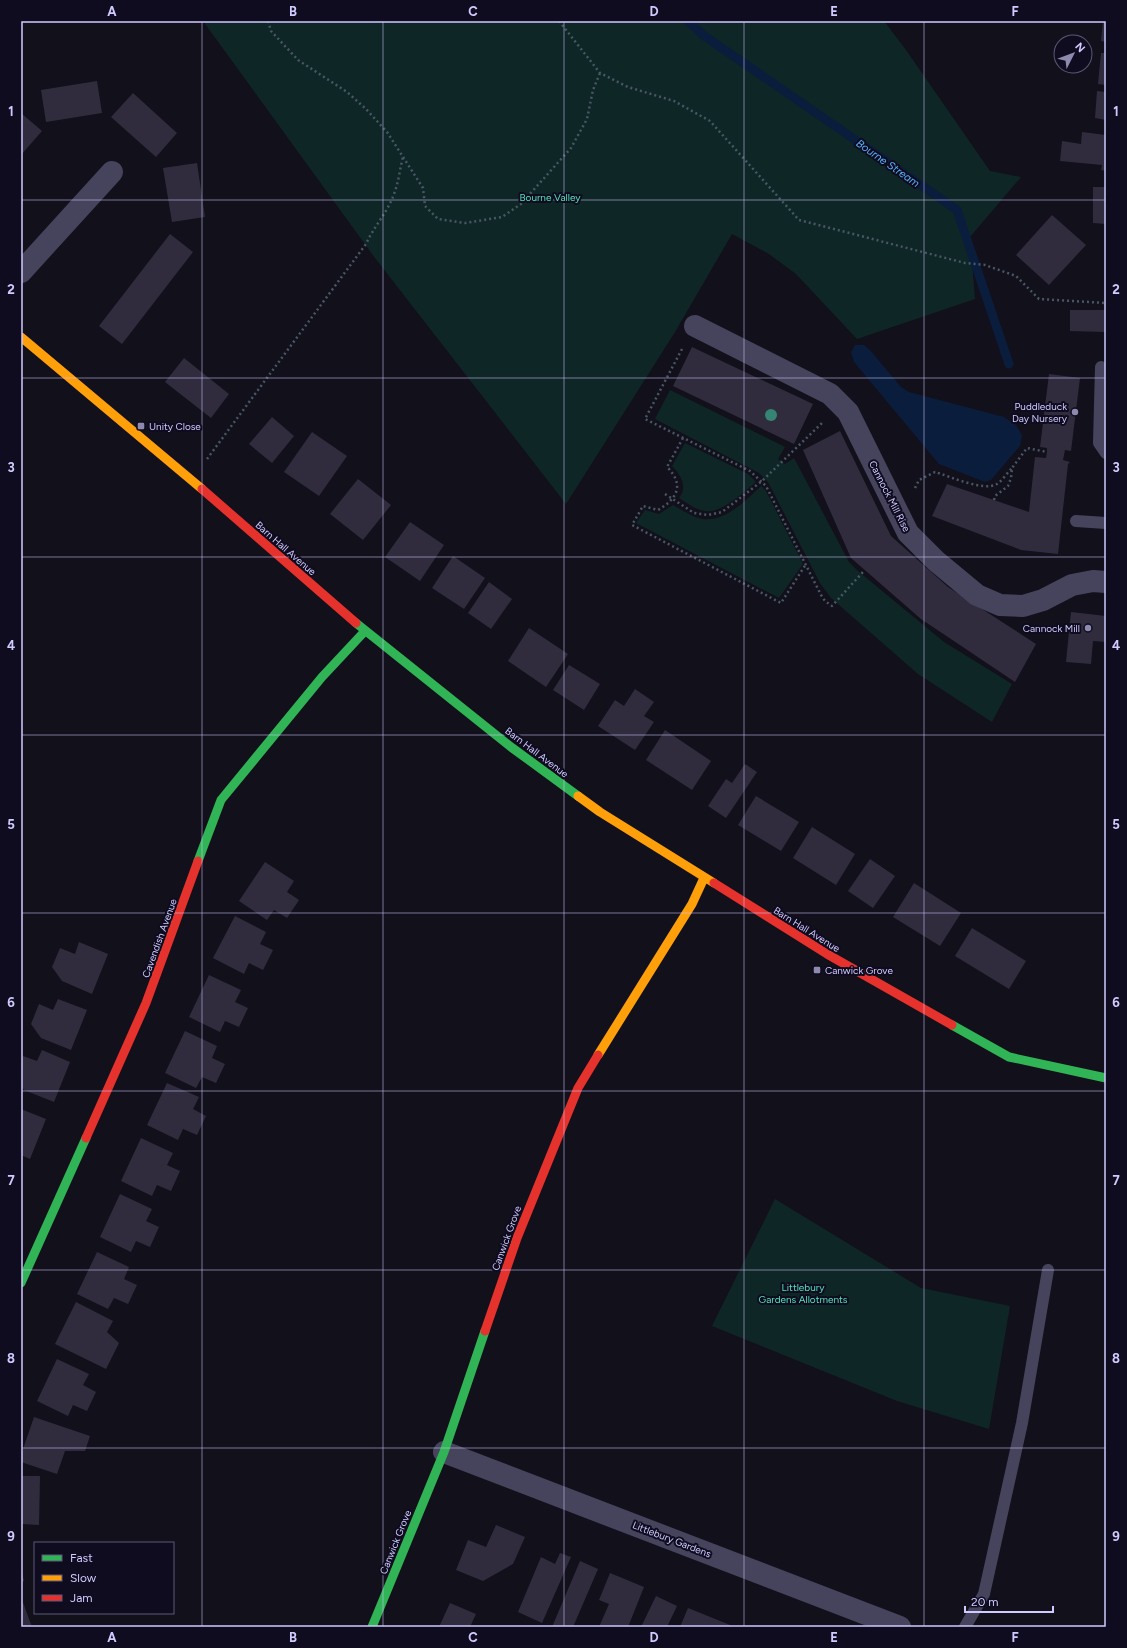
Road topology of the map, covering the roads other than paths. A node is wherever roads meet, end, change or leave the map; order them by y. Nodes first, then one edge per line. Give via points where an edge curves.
1 (112, 172) dead end
2 (21, 272) edge
3 (695, 326) road end
4 (21, 337) edge
5 (1101, 367) dead end
6 (1106, 454) edge
7 (1076, 521) dead end
8 (1106, 523) edge
9 (1106, 582) edge
10 (365, 631) junction
11 (704, 878) junction
12 (1106, 1078) edge
13 (1048, 1270) dead end
14 (21, 1283) edge
15 (444, 1452) junction
16 (372, 1627) edge
17 (900, 1627) edge
18 (965, 1627) edge

1 - 2 street
3 - 9 street, Cannock Mill Rise via 830,394 848,412 908,533 936,561 977,595 1000,606 1023,606 1044,600 1072,585 1093,581
4 - 10 street, Barn Hall Avenue
5 - 6 lane via 1099,444
7 - 8 lane
10 - 11 street, Barn Hall Avenue via 505,742 600,812
10 - 14 street, Cavendish Avenue via 322,677 221,800 146,1003
11 - 12 street, Barn Hall Avenue via 886,989 1009,1057
11 - 15 street, Canwick Grove via 692,904 578,1088 516,1238
13 - 18 lane via 1022,1423 984,1594
15 - 16 street, Canwick Grove
15 - 17 street, Littlebury Gardens

